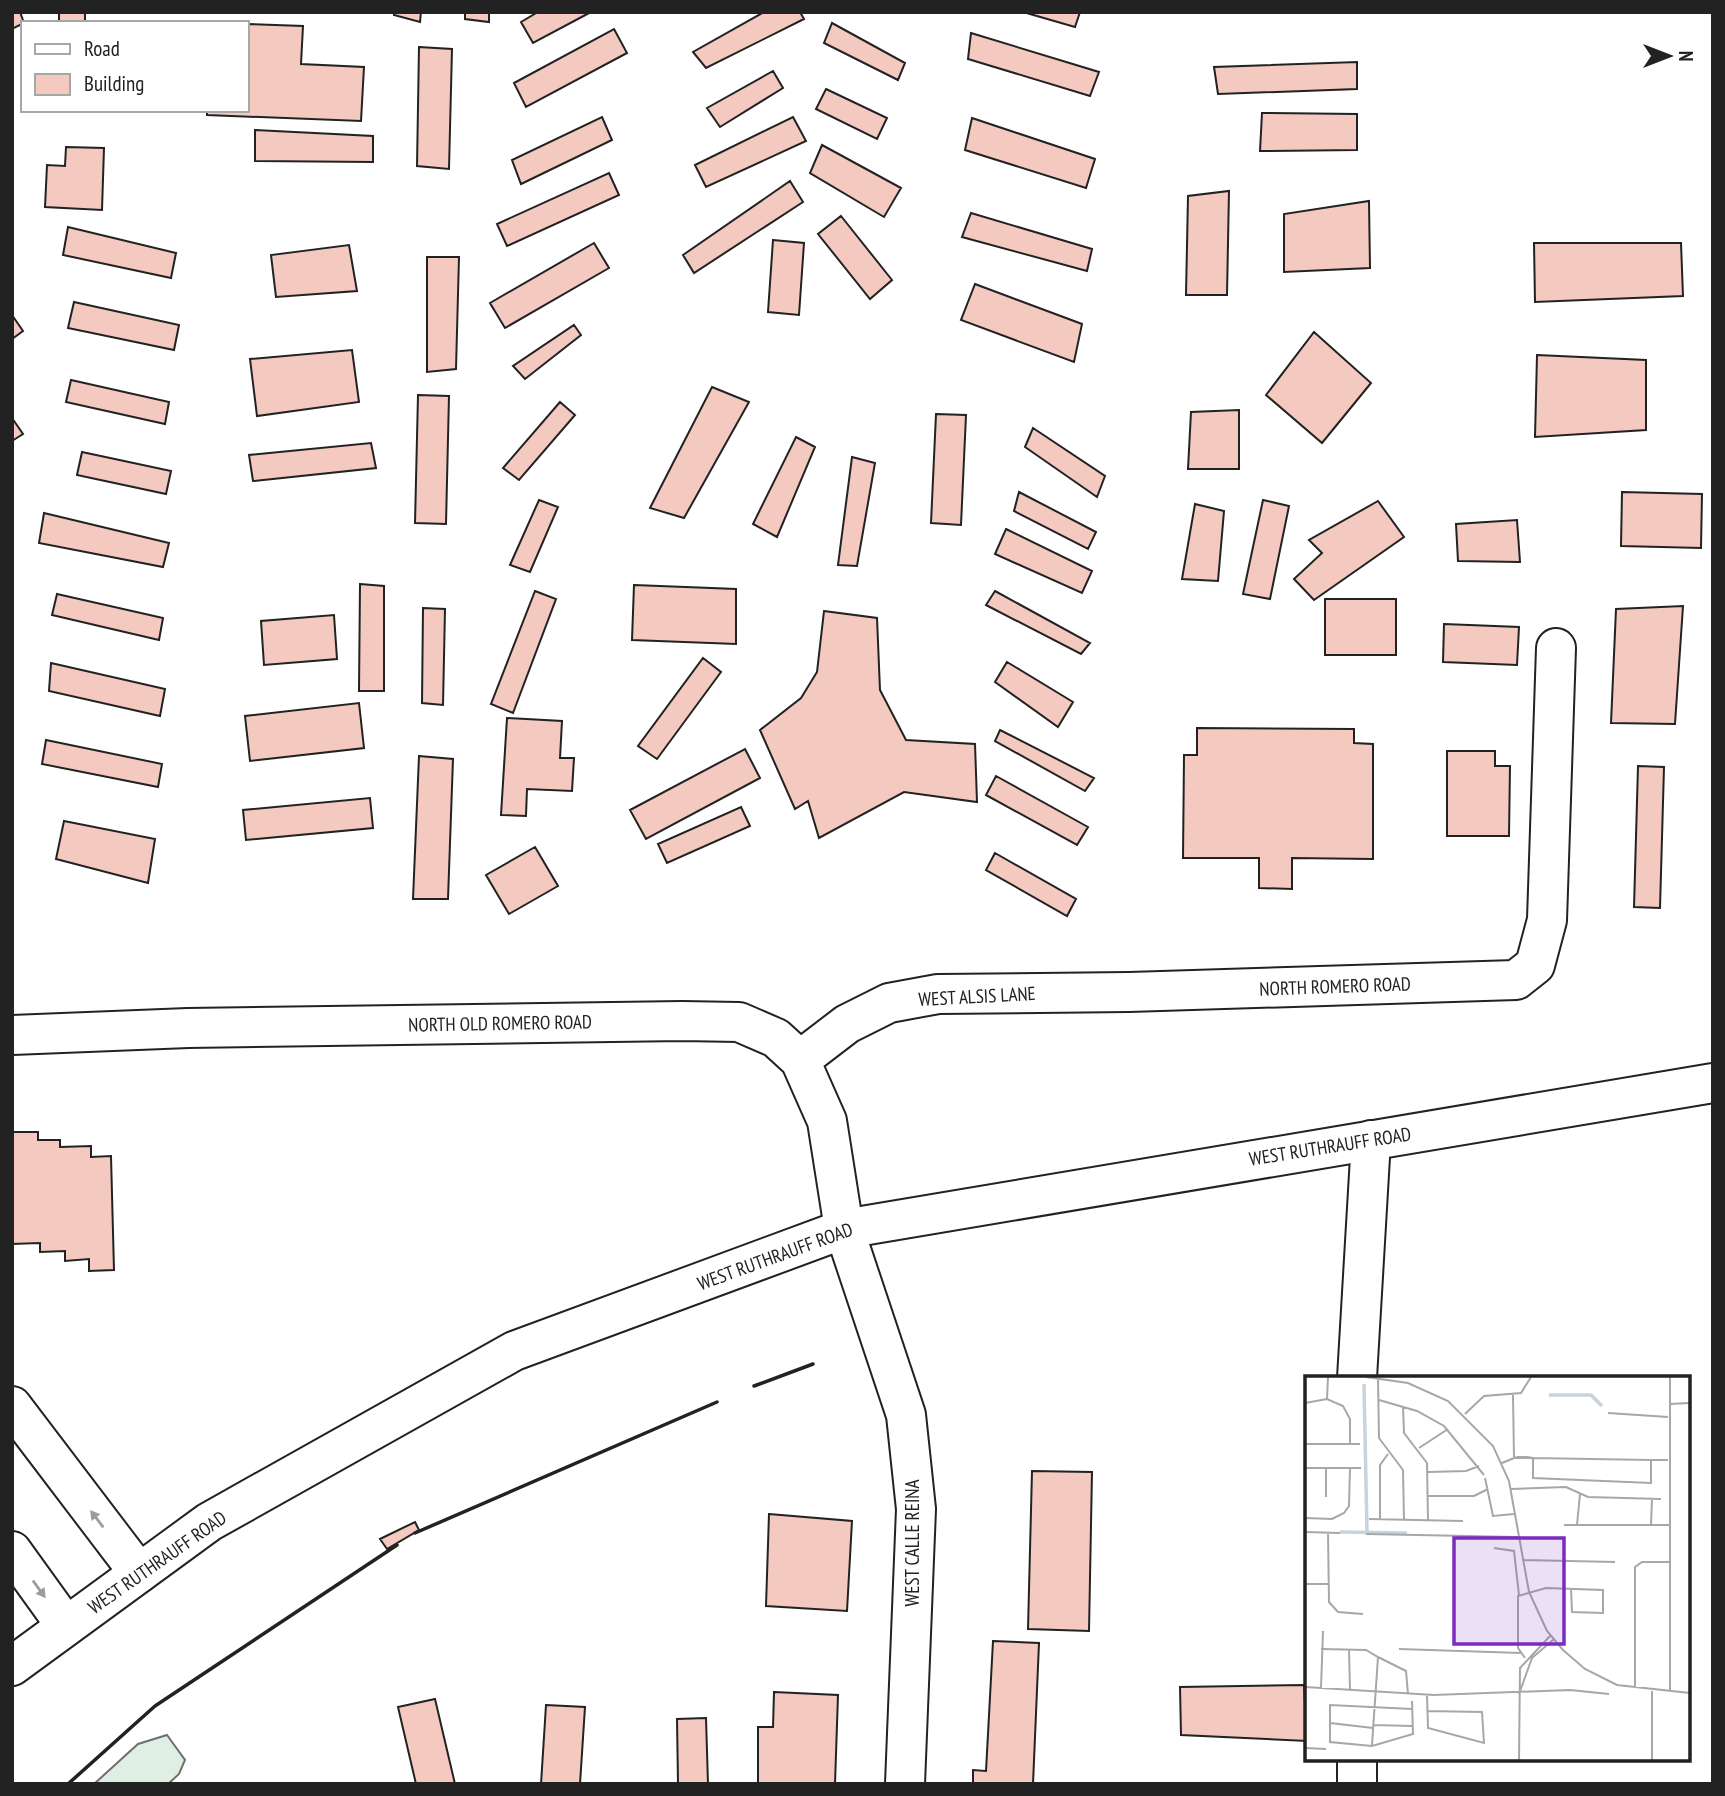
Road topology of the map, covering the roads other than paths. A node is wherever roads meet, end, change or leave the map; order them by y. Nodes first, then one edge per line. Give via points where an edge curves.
1 (1556, 649) dead end
2 (1129, 992) joint
3 (12, 1035) edge
4 (800, 1060) junction
5 (1713, 1083) edge
6 (1371, 1140) junction
7 (844, 1229) junction
8 (1357, 1376) edge
9 (12, 1406) edge
10 (12, 1551) edge
11 (139, 1573) junction
12 (66, 1626) junction
13 (12, 1666) edge
14 (1357, 1761) edge
15 (905, 1784) edge
16 (1357, 1784) edge

1 - 2 street, NORTH ROMERO ROAD via 1547,920 1535,965 1516,980
2 - 4 street, WEST ALSIS LANE via 938,994 889,1003 847,1024
3 - 4 street, NORTH OLD ROMERO ROAD via 188,1028 738,1022 776,1038
4 - 7 street, NORTH OLD ROMERO ROAD via 827,1121
5 - 6 street, WEST RUTHRAUFF ROAD
6 - 7 street, WEST RUTHRAUFF ROAD
6 - 8 street
7 - 11 street, WEST RUTHRAUFF ROAD via 514,1351 209,1522
7 - 15 street, WEST CALLE REINA via 906,1415 916,1508
11 -> 9 street
10 -> 12 street
11 - 12 street, WEST RUTHRAUFF ROAD
12 - 13 street, WEST RUTHRAUFF ROAD
14 - 16 street

